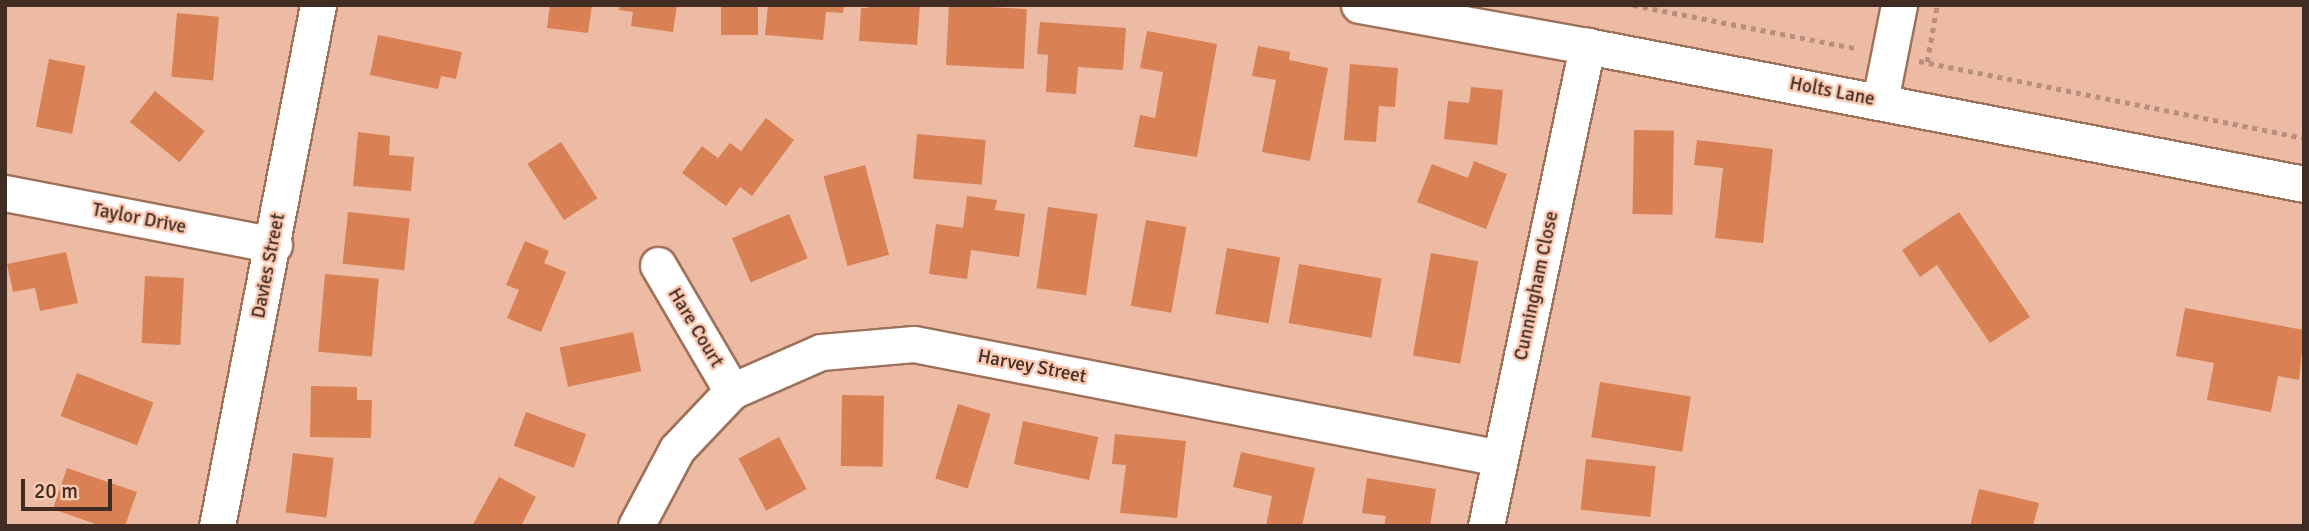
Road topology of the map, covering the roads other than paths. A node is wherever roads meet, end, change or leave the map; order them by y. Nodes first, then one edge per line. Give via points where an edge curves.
1 (318, 5) edge
2 (1359, 5) edge
3 (1899, 5) edge
4 (1446, 13) edge
5 (1587, 46) junction
6 (1880, 101) junction
7 (2304, 184) edge
8 (5, 193) edge
9 (274, 245) junction
10 (658, 265) dead end
11 (732, 391) junction
12 (1500, 458) junction
13 (217, 526) edge
14 (636, 526) edge
15 (1486, 526) edge

1 - 9 street, Davies Street
2 - 4 street, Holts Lane
3 - 6 street
4 - 5 street, Holts Lane
5 - 6 street, Holts Lane
5 - 12 street, Cunningham Close
6 - 7 street, Holts Lane
8 - 9 street, Taylor Drive
9 - 13 street, Davies Street
10 - 11 street, Hare Court
11 - 12 street, Harvey Street via 821,352 914,344
11 - 14 street, Harvey Street via 677,449
12 - 15 street, Cunningham Close

